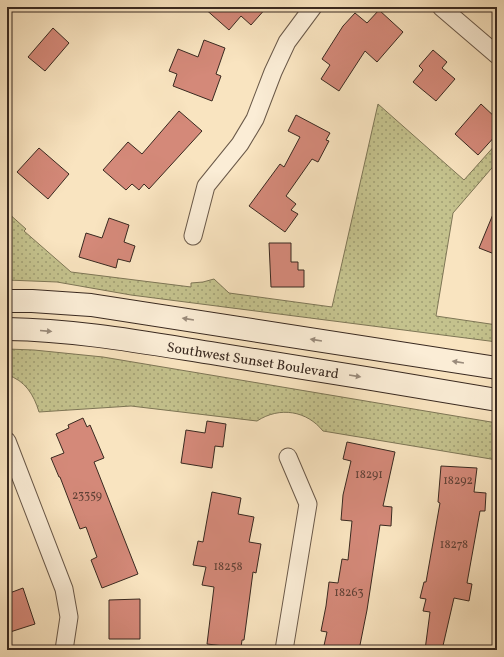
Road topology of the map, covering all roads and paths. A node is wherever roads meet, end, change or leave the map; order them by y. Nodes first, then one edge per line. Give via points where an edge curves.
1 (313, 7) edge
2 (442, 7) edge
3 (497, 55) edge
4 (193, 236) dead end
5 (7, 301) edge
6 (7, 329) edge
7 (497, 368) edge
8 (497, 400) edge
9 (7, 441) edge
10 (288, 457) dead end
11 (64, 650) edge
12 (284, 650) edge

1 - 4 street via 287,42 255,119 240,144 206,186
2 - 3 street
7 -> 5 main road via 90,305
6 -> 8 main road, Southwest Sunset Boulevard via 115,338
9 - 11 street via 64,590 70,617
10 - 12 street via 308,504

